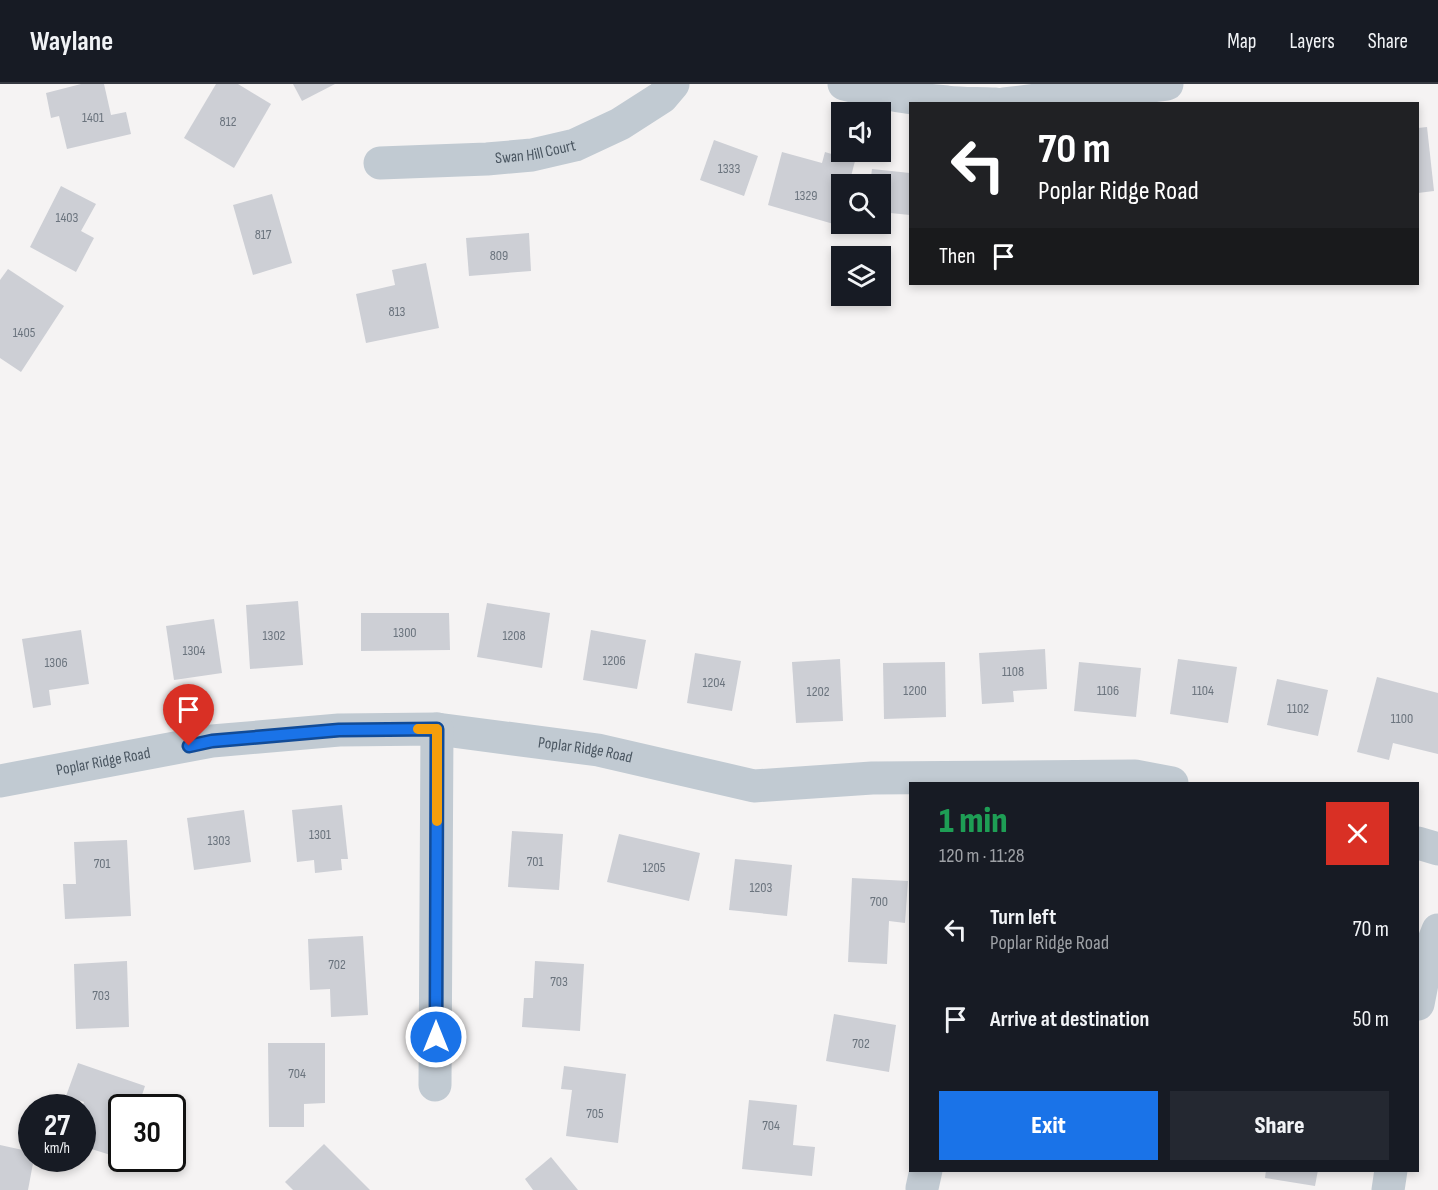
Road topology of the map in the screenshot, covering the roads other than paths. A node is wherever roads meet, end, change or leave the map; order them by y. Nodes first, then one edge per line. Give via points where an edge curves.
1 (673, 84) edge
2 (844, 84) edge
3 (1167, 84) edge
4 (942, 102) edge
5 (1020, 102) edge
6 (380, 164) dead end
7 (437, 729) junction
8 (980, 780) edge
9 (0, 781) edge
10 (1167, 782) edge
11 (1419, 843) edge
12 (1438, 849) edge
13 (1438, 930) edge
14 (1419, 998) edge
15 (435, 1084) dead end
16 (1391, 1172) edge
17 (1388, 1190) edge

1 - 6 street, Swan Hill Court via 663,97 620,124 575,145 532,155
2 - 4 street
3 - 5 street
7 - 8 street, Poplar Ridge Road via 598,750 754,786 872,778
7 - 9 street, Poplar Ridge Road via 339,730 212,741
7 - 15 street
8 - 10 street, Poplar Ridge Road via 1135,776
11 - 12 street
13 - 14 street via 1426,958
16 - 17 street

